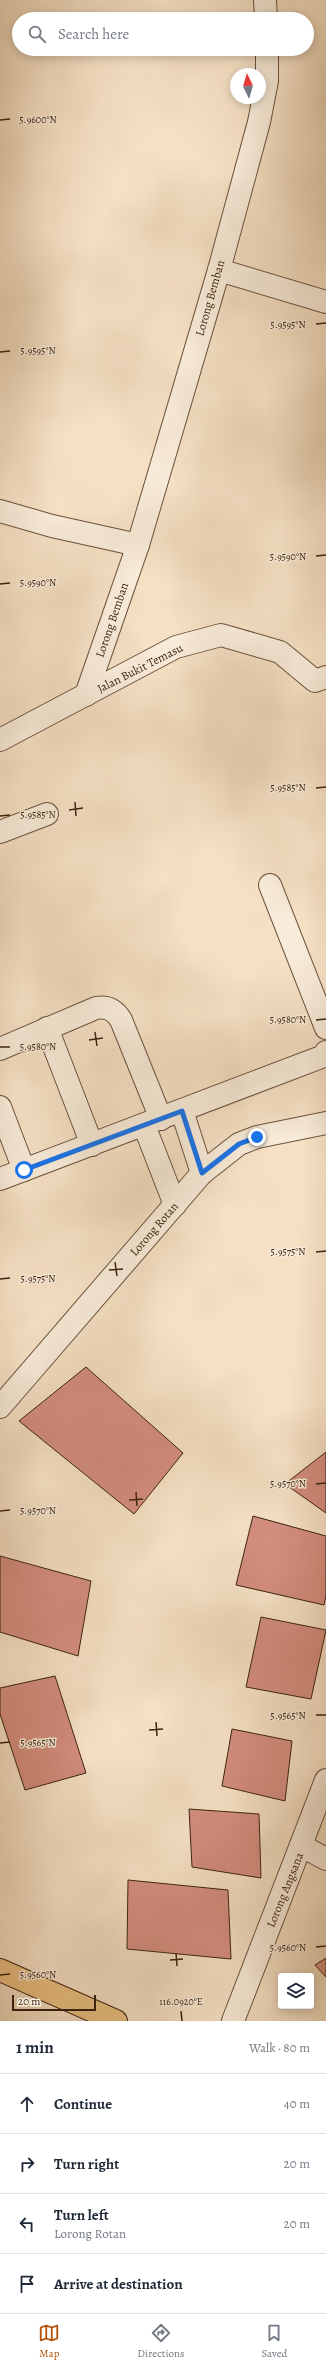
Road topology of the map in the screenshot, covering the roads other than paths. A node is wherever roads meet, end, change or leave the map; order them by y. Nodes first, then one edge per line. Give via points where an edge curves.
1 (265, 0) edge
2 (266, 12) edge
3 (266, 56) edge
4 (219, 270) junction
5 (326, 302) edge
6 (0, 510) edge
7 (138, 545) junction
8 (321, 679) edge
9 (86, 695) junction
10 (0, 740) edge
11 (47, 814) dead end
12 (0, 832) edge
13 (270, 885) dead end
14 (47, 1028) junction
15 (326, 1028) edge
16 (0, 1049) edge
17 (326, 1052) edge
18 (0, 1107) edge
19 (182, 1111) junction
20 (152, 1122) junction
21 (326, 1123) edge
22 (92, 1145) junction
23 (24, 1170) junction
24 (202, 1173) junction
25 (0, 1179) edge
26 (174, 1205) junction
27 (0, 1407) edge
28 (326, 1780) edge
29 (302, 1846) junction
30 (326, 1859) edge
31 (0, 1970) edge
32 (116, 2021) edge
33 (233, 2021) edge

1 - 2 street
3 - 4 street, Lorong Bemban via 267,81 259,122
4 - 5 street
4 - 7 street, Lorong Bemban
6 - 7 street via 52,526
7 - 9 street, Lorong Bemban
8 - 9 street, Jalan Bukit Temasu via 280,652 221,635 176,647
9 - 10 street, Jalan Bukit Temasu
11 - 12 street
13 - 15 street
14 - 16 street
14 - 20 street via 96,1008 110,1009 116,1013
14 - 22 street
17 - 19 street via 324,1056
18 - 23 street
19 - 20 street
19 - 24 street
20 - 22 street
20 - 26 street
21 - 24 street, Lorong Rotan via 257,1137 239,1144
22 - 23 street
23 - 25 street
24 - 26 street, Lorong Rotan
26 - 27 street, Lorong Rotan
28 - 29 street, Lorong Angsana
29 - 30 street
29 - 33 street, Lorong Angsana
31 - 32 main road

